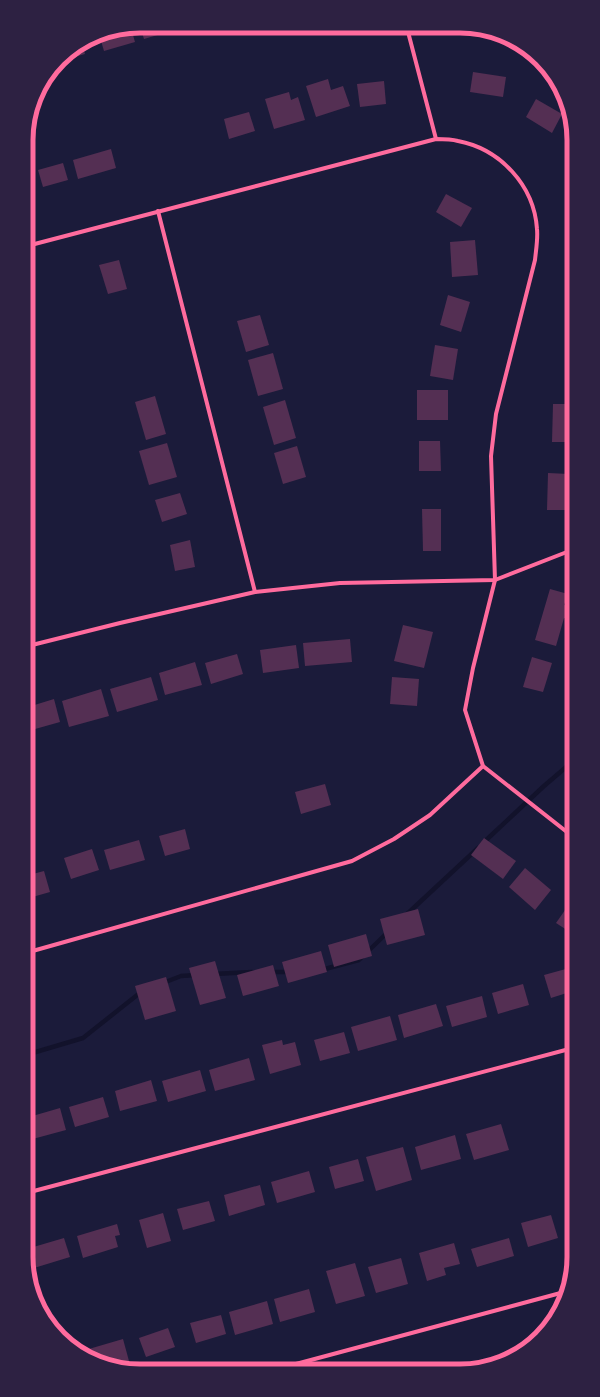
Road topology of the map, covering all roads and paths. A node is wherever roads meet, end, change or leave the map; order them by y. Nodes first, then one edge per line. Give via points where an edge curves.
1 (408, 33) edge
2 (436, 139) junction
3 (158, 211) junction
4 (33, 244) edge
5 (567, 552) edge
6 (495, 580) junction
7 (255, 592) junction
8 (33, 645) edge
9 (483, 766) junction
10 (567, 832) edge
11 (33, 951) edge
12 (567, 1050) edge
13 (33, 1191) edge
14 (561, 1293) edge
15 (296, 1364) edge

1 - 2 street
2 - 3 street
2 - 6 street via 457,140 474,145 505,164 519,179 527,193 537,228 535,260 496,414 491,456
3 - 4 street
3 - 7 street
5 - 6 street
6 - 7 street via 340,583
6 - 9 street via 473,668 466,710
7 - 8 street
9 - 10 street
9 - 11 street via 430,815 394,839 352,861
12 - 13 street
14 - 15 street

